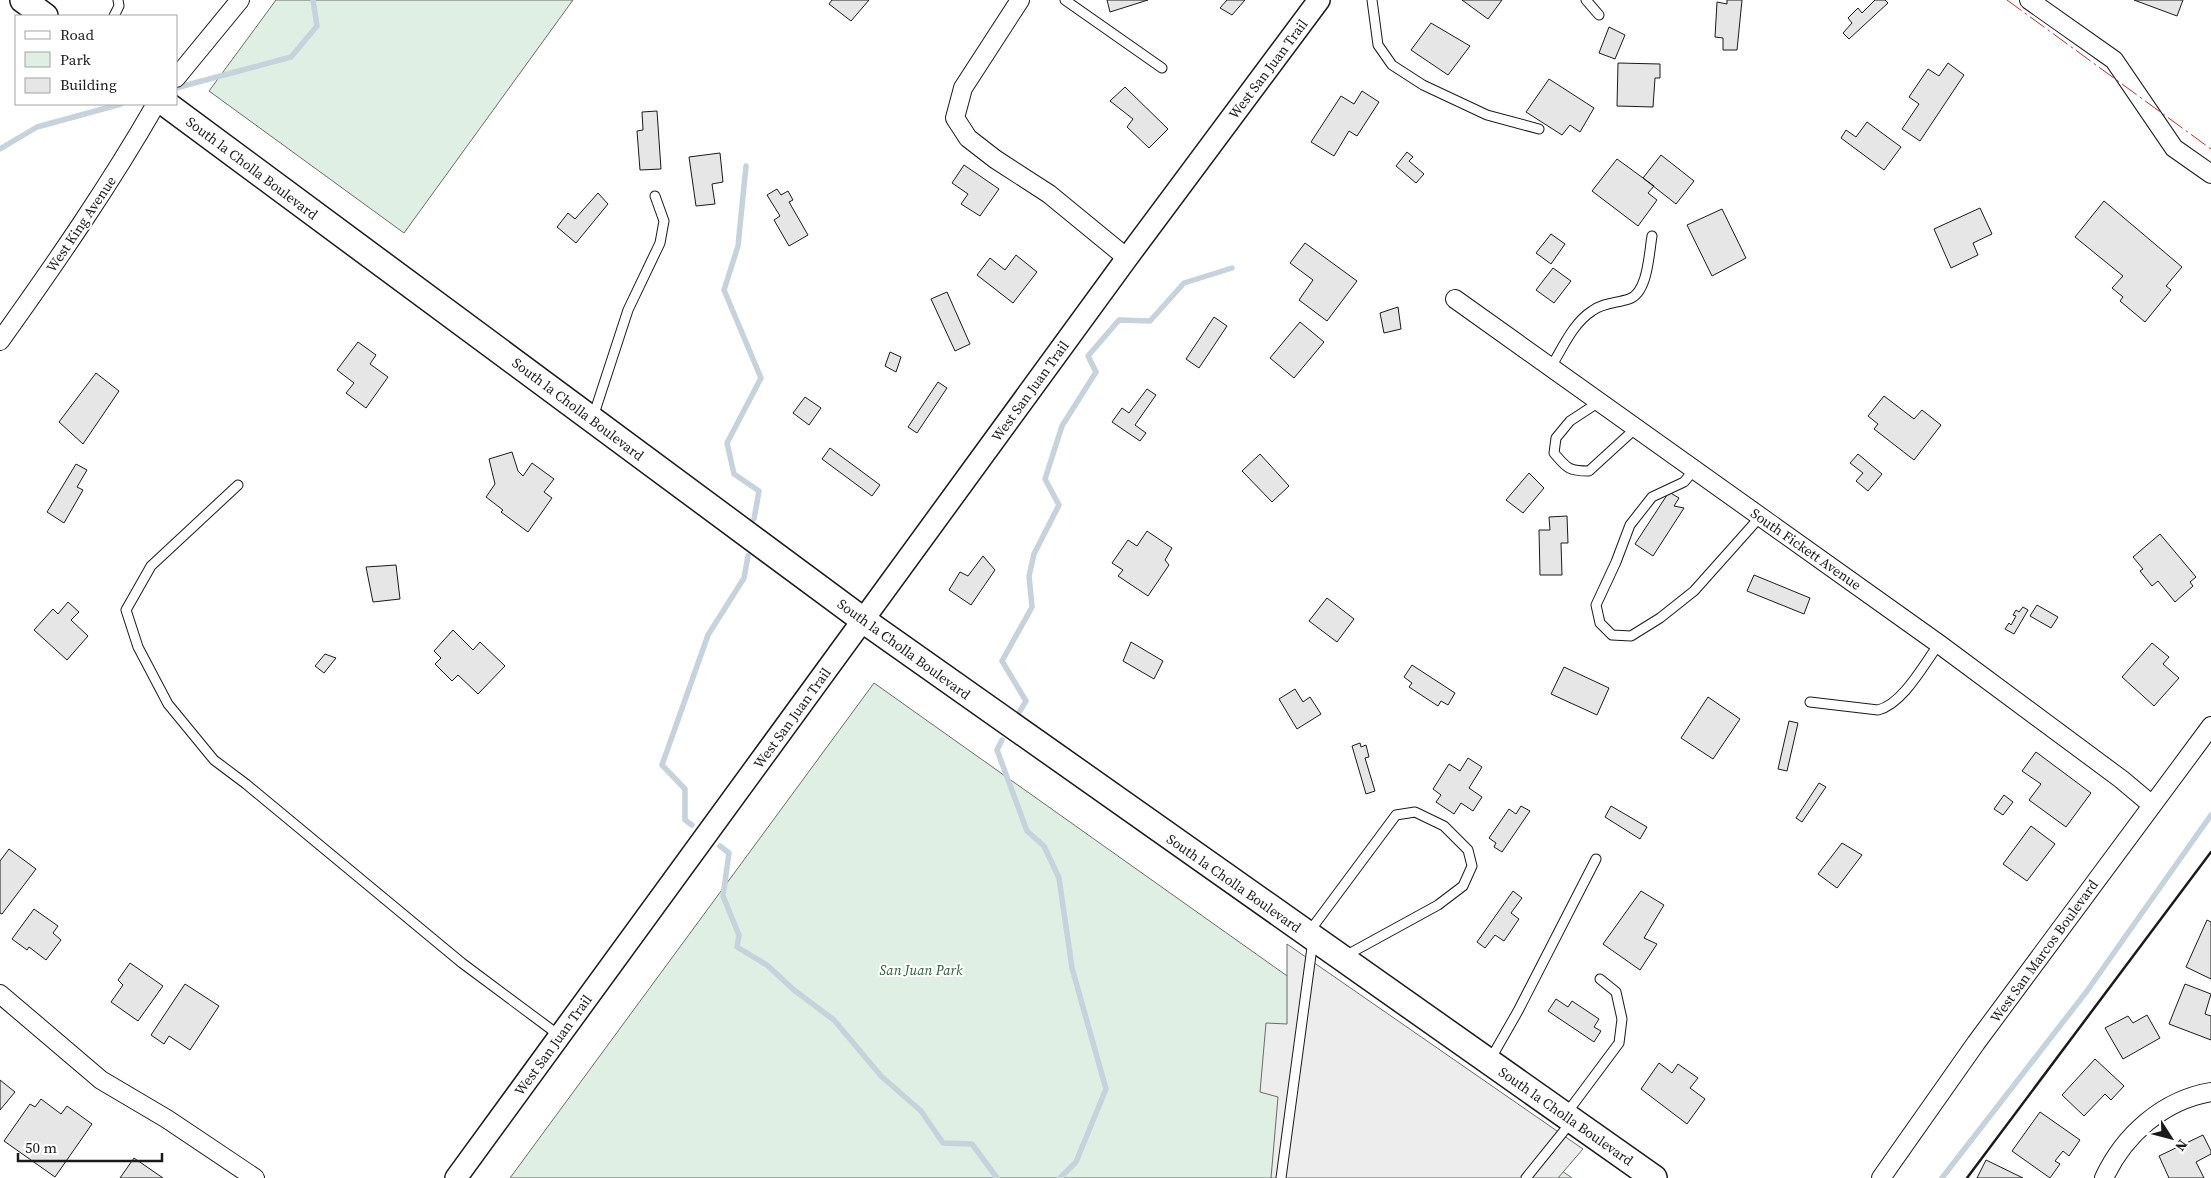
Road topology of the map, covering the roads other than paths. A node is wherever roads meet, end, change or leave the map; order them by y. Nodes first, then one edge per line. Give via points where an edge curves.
1 (22, 0) edge
2 (118, 0) edge
3 (240, 0) edge
4 (1020, 0) edge
5 (1065, 0) edge
6 (1319, 0) edge
7 (1372, 0) edge
8 (1586, 0) edge
9 (2029, 0) edge
10 (44, 15) edge
11 (114, 15) edge
12 (1599, 15) dead end
13 (1162, 68) dead end
14 (178, 76) edge
15 (155, 105) edge
16 (167, 105) edge
17 (1539, 129) dead end
18 (2211, 174) edge
19 (655, 196) dead end
20 (1652, 236) dead end
21 (1127, 258) junction
22 (1455, 299) dead end
23 (0, 341) edge
24 (1550, 367) junction
25 (1599, 402) junction
26 (592, 419) junction
27 (1636, 428) junction
28 (1694, 470) junction
29 (238, 485) dead end
30 (1760, 517) junction
31 (863, 620) junction
32 (1939, 644) junction
33 (1810, 702) dead end
34 (2211, 726) edge
35 (2152, 805) junction
36 (1596, 859) dead end
37 (1310, 937) junction
38 (1341, 958) junction
39 (1600, 979) dead end
40 (0, 994) edge
41 (560, 1036) junction
42 (1489, 1061) junction
43 (2211, 1092) edge
44 (1568, 1119) junction
45 (255, 1178) edge
46 (456, 1178) edge
47 (1281, 1178) edge
48 (1526, 1178) edge
49 (1654, 1178) edge
50 (1881, 1178) edge
51 (2104, 1178) edge

1 - 10 main road
2 - 11 lane
3 - 14 street
4 - 21 street via 963,88 956,118 968,138 1048,194
5 - 13 lane
6 - 21 street, West San Juan Trail
7 - 17 lane via 1378,45 1392,64 1424,86 1487,115
8 - 12 lane
9 - 18 street via 2114,60 2174,148
15 - 23 street, West King Avenue via 124,159
16 - 26 main road, South la Cholla Boulevard
19 - 26 lane via 664,221 660,242 628,310
20 - 24 lane via 1644,283 1631,299 1592,311 1576,328
21 - 31 street, West San Juan Trail
22 - 24 street, South Fickett Avenue
24 - 25 street, South Fickett Avenue
25 - 27 street, South Fickett Avenue
25 - 27 lane via 1570,421 1556,438 1554,453 1567,468 1588,471
26 - 31 main road, South la Cholla Boulevard
27 - 28 street, South Fickett Avenue
28 - 30 street, South Fickett Avenue
28 - 30 lane via 1684,482 1652,497 1630,525 1596,605 1600,623 1612,635 1631,636 1694,591
29 - 41 lane via 151,566 126,610 138,647 168,704 214,760 455,957
30 - 32 street, South Fickett Avenue
31 - 37 main road, South la Cholla Boulevard
31 - 41 street, West San Juan Trail
32 - 33 lane via 1900,697 1888,708 1878,710
32 - 35 street, South Fickett Avenue
34 - 35 street, West San Marcos Boulevard
35 - 50 street, West San Marcos Boulevard
36 - 42 lane
37 - 38 main road, South la Cholla Boulevard
37 - 38 lane via 1396,815 1415,812 1444,826 1468,850 1472,866 1463,886 1438,905
37 - 47 lane
38 - 42 main road, South la Cholla Boulevard
39 - 44 lane via 1616,992 1622,1019 1618,1043
40 - 45 street via 101,1080 167,1119
41 - 46 street, West San Juan Trail
42 - 44 main road, South la Cholla Boulevard
43 - 51 street via 2166,1107 2143,1124 2121,1149
44 - 48 lane
44 - 49 main road, South la Cholla Boulevard

